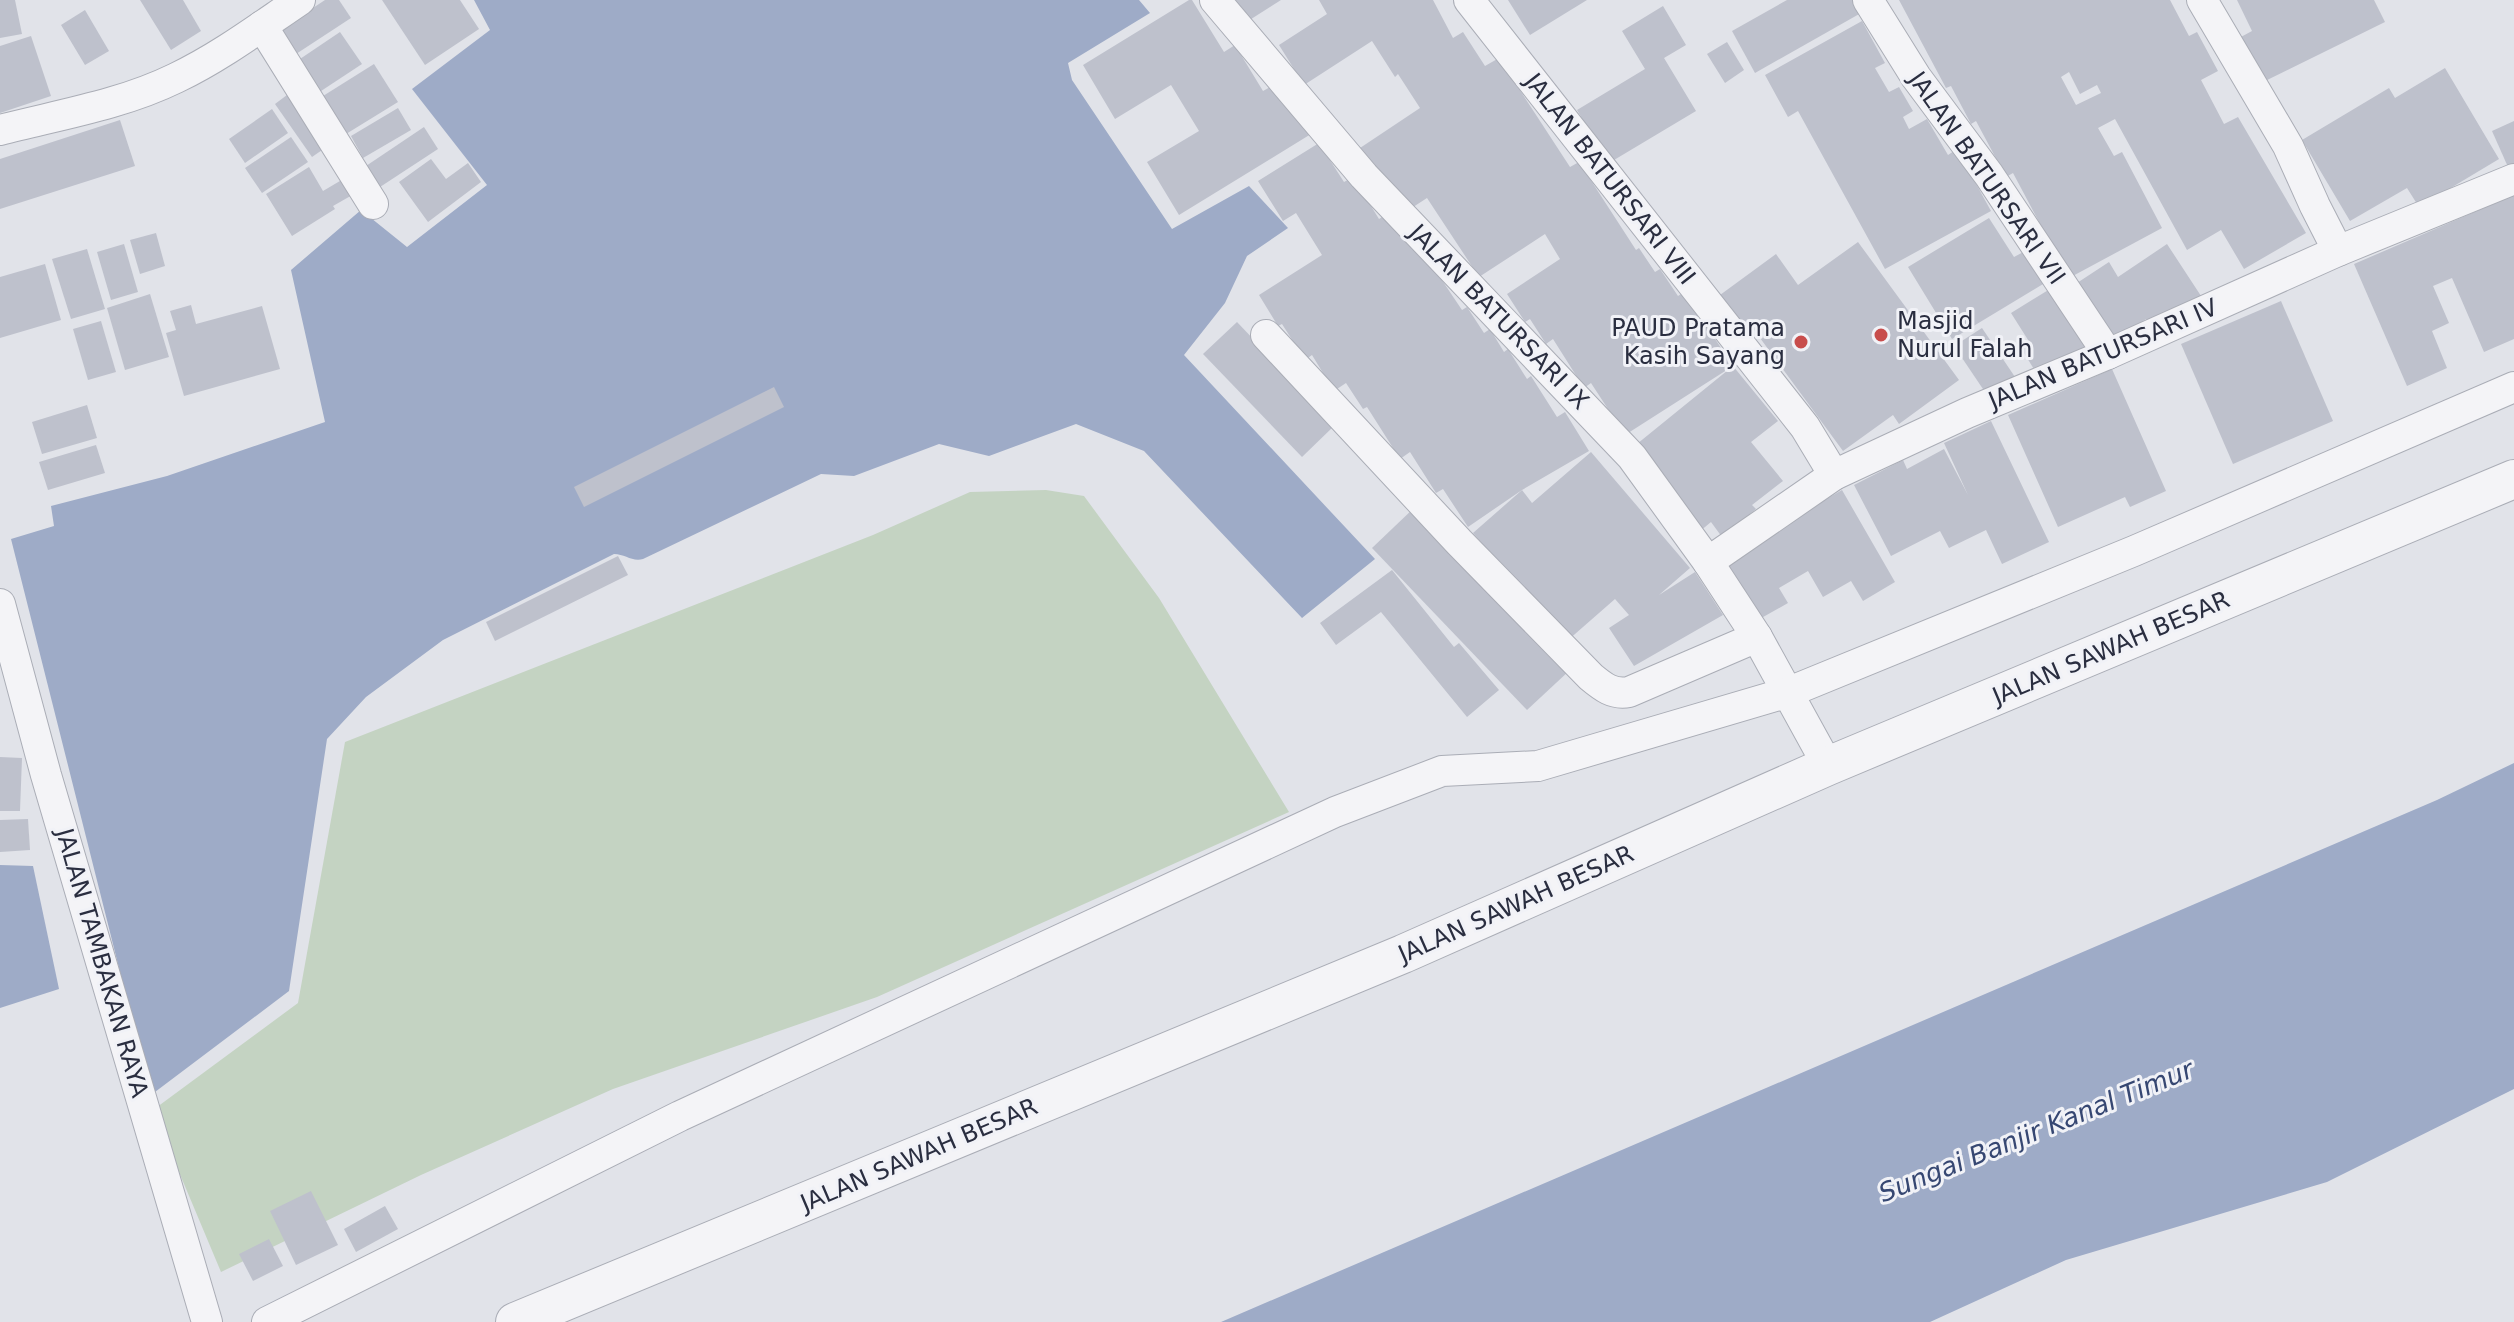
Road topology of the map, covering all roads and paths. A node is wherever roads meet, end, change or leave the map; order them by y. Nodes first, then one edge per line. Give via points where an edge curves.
1 (300, 0) edge
2 (1215, 0) edge
3 (1469, 0) edge
4 (1868, 0) edge
5 (2202, 0) edge
6 (262, 26) junction
7 (0, 130) edge
8 (2514, 179) edge
9 (373, 204) dead end
10 (2338, 251) junction
11 (1266, 335) dead end
12 (2108, 354) junction
13 (2514, 387) edge
14 (1834, 475) junction
15 (2514, 479) edge
16 (1708, 562) junction
17 (0, 604) edge
18 (1760, 643) junction
19 (1787, 688) junction
20 (1828, 766) junction
21 (207, 1322) edge
22 (267, 1322) edge
23 (515, 1322) edge

1 - 6 street
2 - 16 street, JALAN BATURSARI IX via 1364,176 1632,457
3 - 14 street, JALAN BATURSARI VIII via 1805,427
4 - 12 street, JALAN BATURSARI VII
5 - 10 street via 2288,146
6 - 7 street via 175,79 111,102
6 - 9 street
8 - 10 street, JALAN BATURSARI IV
10 - 12 street, JALAN BATURSARI IV
11 - 18 street via 1459,542 1591,677 1611,691 1629,692
12 - 14 street, JALAN BATURSARI IV
13 - 19 street via 2134,551
14 - 16 street, JALAN BATURSARI IV
15 - 20 street, JALAN SAWAH BESAR
16 - 18 street, JALAN BATURSARI IX
17 - 21 street, JALAN TAMBAKAN RAYA
18 - 19 street, JALAN BATURSARI IX
19 - 20 street
19 - 22 street via 1538,766 1442,771 1335,812 680,1116
20 - 23 street, JALAN SAWAH BESAR via 1403,954

